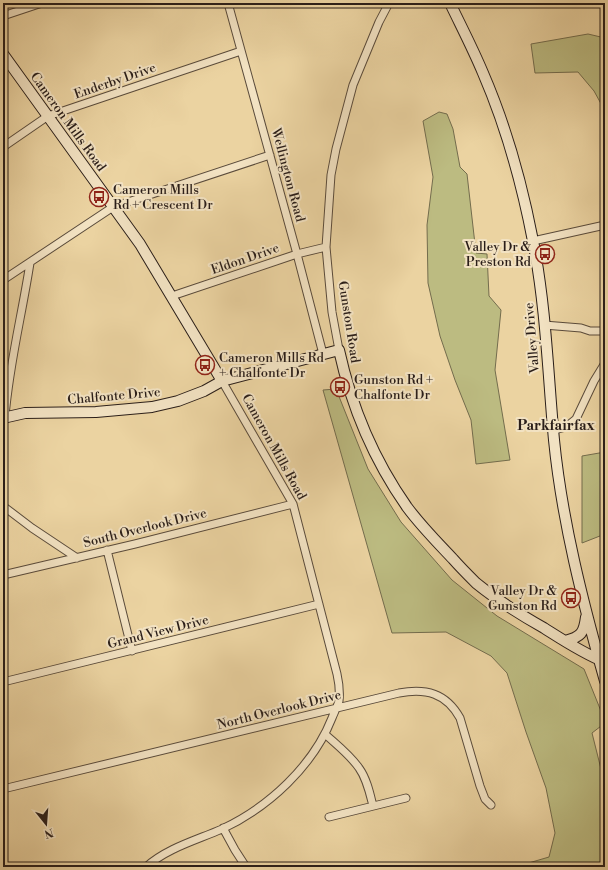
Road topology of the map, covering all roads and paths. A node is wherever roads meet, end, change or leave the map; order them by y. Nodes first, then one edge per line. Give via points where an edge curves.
1 (42, 3) edge
2 (228, 3) edge
3 (389, 3) edge
4 (450, 3) edge
5 (3, 16) edge
6 (241, 51) junction
7 (3, 54) edge
8 (48, 116) junction
9 (3, 147) edge
10 (270, 155) junction
11 (113, 207) junction
12 (605, 225) edge
13 (533, 241) junction
14 (326, 247) junction
15 (297, 254) junction
16 (30, 263) junction
17 (3, 280) edge
18 (172, 296) junction
19 (544, 326) junction
20 (605, 331) edge
21 (339, 350) junction
22 (323, 354) junction
23 (605, 363) edge
24 (222, 381) junction
25 (4, 418) edge
26 (554, 430) junction
27 (293, 504) junction
28 (3, 506) edge
29 (107, 550) junction
30 (77, 558) junction
31 (3, 574) edge
32 (319, 604) junction
33 (587, 611) junction
34 (565, 641) junction
35 (132, 651) junction
36 (602, 661) edge
37 (605, 681) edge
38 (3, 682) edge
39 (336, 708) junction
40 (326, 735) junction
41 (3, 789) edge
42 (406, 798) dead end
43 (491, 805) dead end
44 (373, 806) junction
45 (329, 817) dead end
46 (223, 828) junction
47 (146, 867) edge
48 (246, 867) edge

1 - 5 street
2 - 6 street, Wellington Road
3 - 14 street, Gunston Road via 359,67 345,110 332,175
4 - 13 street, Valley Drive via 483,73 500,117
6 - 8 street, Enderby Drive
6 - 10 street, Wellington Road
7 - 8 street, Cameron Mills Road
8 - 9 street, Enderby Drive
8 - 11 street, Cameron Mills Road
10 - 11 street
10 - 15 street, Wellington Road
11 - 16 street
11 - 18 street, Cameron Mills Road via 140,244
12 - 13 street
13 - 19 street, Valley Drive
14 - 15 street, Eldon Drive
14 - 21 street, Gunston Road via 332,312
15 - 18 street, Eldon Drive
15 - 22 street, Wellington Road
16 - 17 street
16 - 25 street
18 - 24 street, Cameron Mills Road
19 - 20 street
19 - 26 street, Valley Drive
21 - 22 street, Chalfonte Drive
21 - 34 street, Gunston Road via 344,374 373,447 385,472 408,507 437,544 476,582 520,614
22 - 24 street, Chalfonte Drive
23 - 26 street via 576,419 566,427
24 - 25 street, Chalfonte Drive via 178,401 152,407 96,412 25,413
24 - 27 street, Cameron Mills Road
26 - 33 street, Valley Drive via 567,526
27 - 29 street, South Overlook Drive
27 - 32 street, Cameron Mills Road
28 - 30 street
29 - 30 street, South Overlook Drive
29 - 35 street
30 - 31 street, South Overlook Drive
32 - 35 street, Grand View Drive
32 - 39 street, Cameron Mills Road via 338,674 340,690
33 - 34 street via 582,633 574,639
33 - 36 street, Valley Drive
34 - 36 street, Gunston Road
35 - 38 street, Grand View Drive
36 - 37 street, Valley Drive
39 - 40 street, Cameron Mills Road
39 - 41 street, North Overlook Drive
39 - 43 street, North Overlook Drive via 413,690 435,694 448,702 460,718 480,786 485,799
40 - 44 street via 360,769
40 - 46 street, Cameron Mills Road via 300,771 280,791
42 - 44 street
44 - 45 street
46 - 47 street, Cameron Mills Road via 172,850
46 - 48 street

